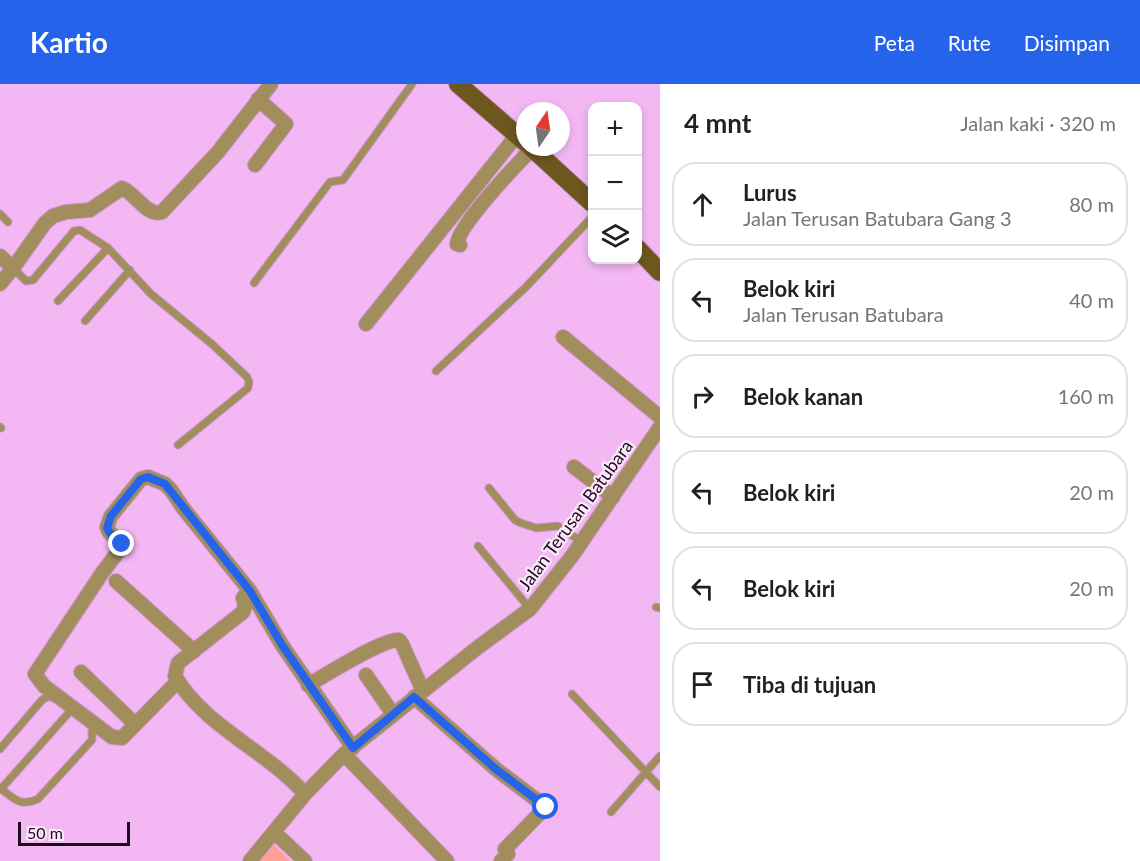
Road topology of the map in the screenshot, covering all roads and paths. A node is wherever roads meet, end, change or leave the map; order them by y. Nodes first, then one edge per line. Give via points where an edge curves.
1 (271, 84) edge
2 (412, 84) edge
3 (458, 84) edge
4 (258, 99) junction
5 (516, 135) edge
6 (516, 155) edge
7 (519, 156) edge
8 (539, 156) edge
9 (255, 165) dead end
10 (588, 199) edge
11 (0, 214) edge
12 (588, 221) edge
13 (8, 222) dead end
14 (460, 245) dead end
15 (108, 248) junction
16 (642, 253) edge
17 (0, 256) edge
18 (13, 268) junction
19 (130, 270) junction
20 (660, 272) edge
21 (254, 283) dead end
22 (0, 284) edge
23 (58, 301) dead end
24 (85, 321) dead end
25 (366, 324) dead end
26 (563, 337) dead end
27 (436, 371) dead end
28 (660, 417) edge
29 (660, 427) edge
30 (178, 445) dead end
31 (574, 467) dead end
32 (489, 488) dead end
33 (613, 497) junction
34 (582, 542) junction
35 (478, 546) dead end
36 (116, 581) dead end
37 (249, 590) junction
38 (530, 609) junction
39 (194, 651) junction
40 (81, 672) dead end
41 (366, 675) dead end
42 (178, 681) junction
43 (308, 685) junction
44 (418, 694) junction
45 (572, 694) dead end
46 (72, 709) junction
47 (393, 714) junction
48 (135, 724) junction
49 (0, 749) edge
50 (348, 751) junction
51 (660, 756) edge
52 (647, 773) junction
53 (660, 787) edge
54 (1, 789) edge
55 (305, 794) junction
56 (611, 812) dead end
57 (274, 832) junction
58 (250, 861) edge
59 (305, 861) edge
60 (447, 861) edge
61 (501, 861) edge

1 - 4 street
2 - 21 lane via 343,180 330,182
3 - 5 main road
4 - 9 street via 286,124
4 - 18 street via 218,152 162,212 152,212 120,188 90,210 52,216
6 - 25 street
7 - 14 street via 469,222 458,239
8 - 10 main road
11 - 13 lane
12 - 27 lane via 526,288
15 - 18 lane via 75,230 33,280 26,281
15 - 19 lane
15 - 23 lane
16 - 20 main road
17 - 18 street
18 - 22 street
19 - 24 lane
19 - 30 lane via 151,294 248,377 248,388
26 - 28 street
29 - 33 street, Jalan Terusan Batubara
31 - 33 street
32 - 34 lane via 515,520 530,527 563,528
33 - 34 street, Jalan Terusan Batubara
34 - 38 street, Jalan Terusan Batubara
35 - 38 lane
36 - 39 street
37 - 39 street via 243,598 243,612
37 - 43 street
37 - 48 street via 165,484 148,477 141,479 108,522 107,528 122,544 121,548 35,674 44,686 112,738 122,738
38 - 44 street, Jalan Terusan Batubara
39 - 42 street via 176,667
40 - 48 street
41 - 47 street
42 - 48 street
42 - 55 street via 229,732 289,776
43 - 44 street via 394,639 402,644
43 - 50 street
44 - 47 street, Jalan Terusan Batubara
44 - 61 street via 497,770 546,807 505,849 508,854
45 - 52 lane
46 - 49 lane via 50,696 42,700
46 - 54 lane
46 - 54 lane via 92,726 92,740 38,799 18,802
47 - 50 street, Jalan Terusan Batubara
50 - 55 street, Jalan Terusan Batubara
50 - 60 street
51 - 52 lane
52 - 53 lane
52 - 56 lane
55 - 57 street, Jalan Terusan Batubara
57 - 58 street, Jalan Terusan Batubara
57 - 59 street

